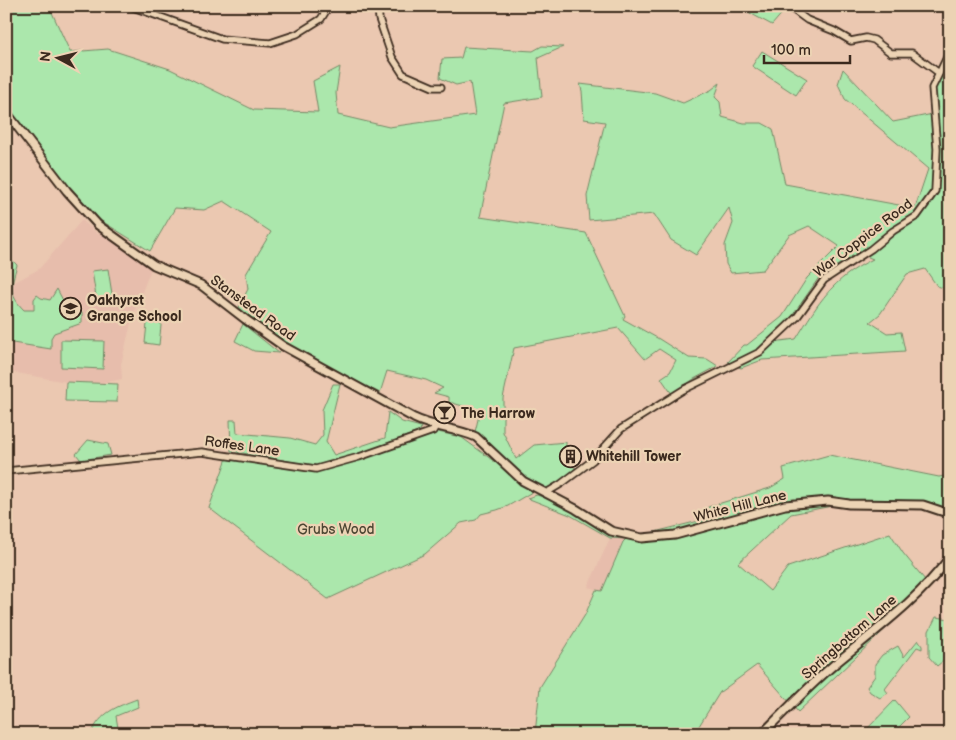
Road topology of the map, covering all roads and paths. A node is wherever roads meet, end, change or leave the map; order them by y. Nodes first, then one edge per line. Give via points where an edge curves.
1 (130, 6) edge
2 (329, 6) edge
3 (378, 6) edge
4 (788, 6) edge
5 (950, 51) edge
6 (939, 73) junction
7 (441, 87) dead end
8 (6, 112) edge
9 (436, 426) junction
10 (6, 471) edge
11 (546, 493) junction
12 (950, 514) edge
13 (950, 557) edge
14 (762, 734) edge

1 - 2 street via 222,39 270,43 297,34 321,19
3 - 7 street via 392,57 403,74 433,87
4 - 6 street via 807,20 834,30 851,41 866,38 891,53 912,53
5 - 6 street, War Coppice Road
6 - 11 street, War Coppice Road via 932,88 935,191 917,216 824,280 797,317 760,352 683,390 621,430 593,460
8 - 9 street, Stanstead Road via 67,191 98,225 154,265 201,286 283,346 414,418
9 - 10 street, Roffes Lane via 359,457 316,469 202,452
9 - 11 street, Stanstead Road via 476,437 523,481
11 - 12 street, White Hill Lane via 611,530 642,538 675,536 785,505 828,501 923,505
13 - 14 street, Springbottom Lane via 932,580 892,618 835,664

